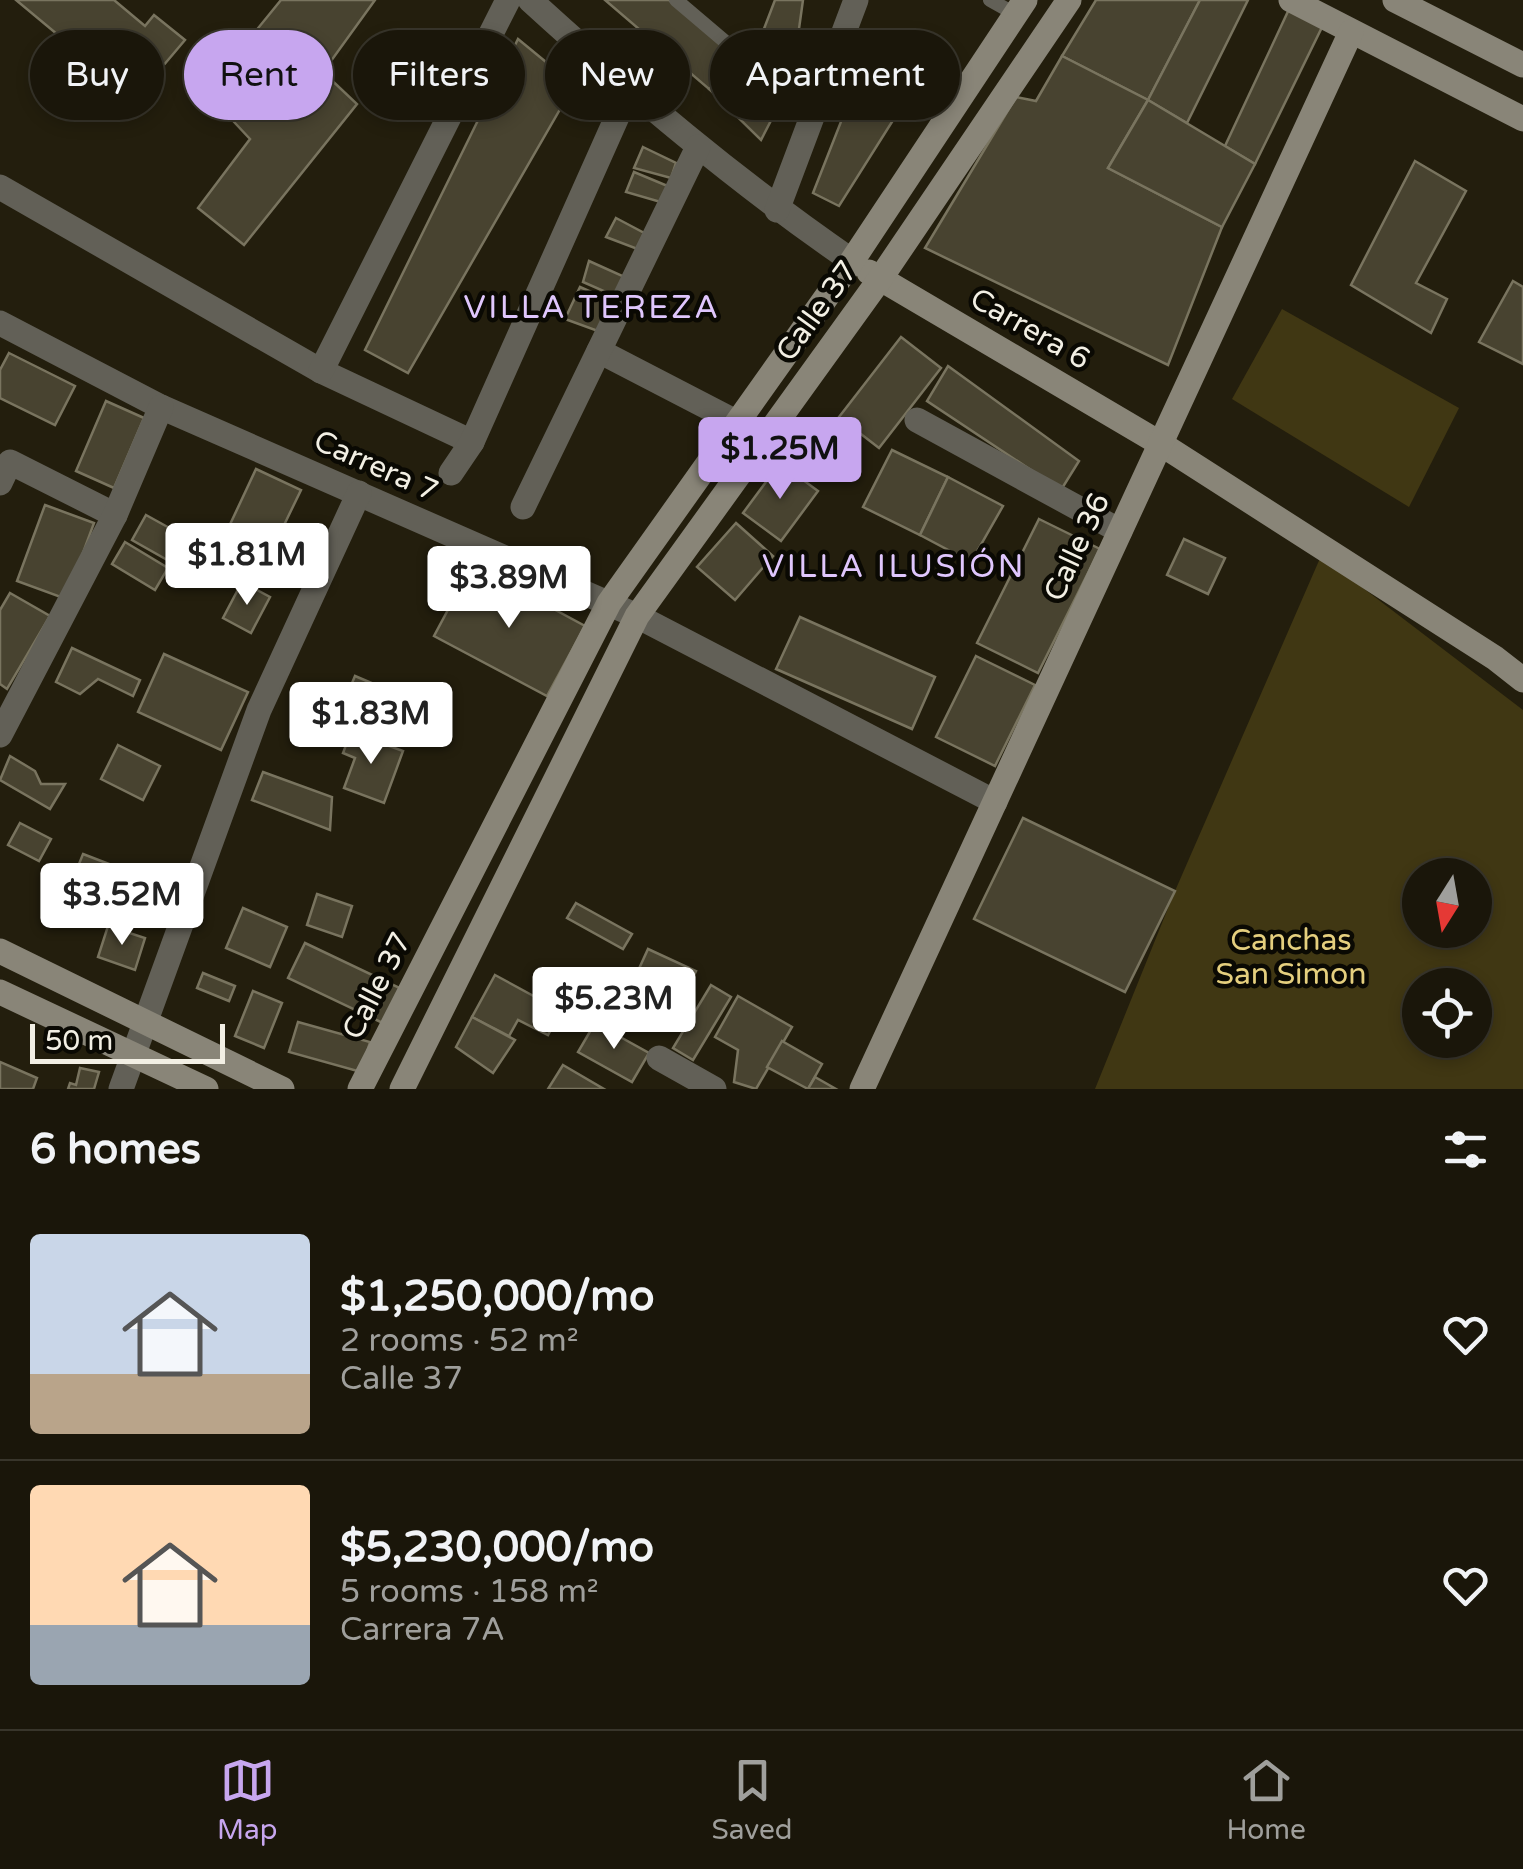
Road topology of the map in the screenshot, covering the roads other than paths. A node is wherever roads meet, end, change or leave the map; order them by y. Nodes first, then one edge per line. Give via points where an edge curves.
1 (508, 0) edge
2 (530, 0) edge
3 (676, 0) edge
4 (856, 0) edge
5 (990, 0) edge
6 (1069, 0) edge
7 (1290, 0) edge
8 (1395, 0) edge
9 (1020, 7) edge
10 (563, 30) edge
11 (711, 30) edge
12 (845, 30) edge
13 (1351, 32) junction
14 (1523, 64) edge
15 (1523, 119) edge
16 (616, 120) edge
17 (665, 120) edge
18 (813, 120) edge
19 (698, 147) junction
20 (0, 187) edge
21 (777, 210) junction
22 (852, 261) junction
23 (880, 279) junction
24 (0, 323) edge
25 (599, 351) junction
26 (321, 371) junction
27 (162, 407) junction
28 (917, 420) dead end
29 (736, 422) junction
30 (472, 442) junction
31 (1161, 444) junction
32 (5, 472) edge
33 (451, 473) dead end
34 (359, 493) junction
35 (523, 507) dead end
36 (114, 514) junction
37 (1120, 531) junction
38 (609, 603) junction
39 (637, 616) junction
40 (1523, 680) edge
41 (0, 735) edge
42 (995, 802) junction
43 (0, 952) edge
44 (0, 992) edge
45 (148, 1022) junction
46 (136, 1052) junction
47 (659, 1058) dead end
48 (121, 1089) edge
49 (206, 1089) edge
50 (282, 1089) edge
51 (360, 1089) edge
52 (402, 1089) edge
53 (714, 1089) edge
54 (862, 1089) edge

1 - 26 street
2 - 10 street, Carrera 6
3 - 11 lane
4 - 12 street
5 - 9 lane
6 - 23 main road, Calle 37
7 - 13 main road
8 - 14 main road
9 - 22 main road, Calle 37
13 - 15 main road
13 - 31 main road, Calle 36
16 - 30 street
17 - 19 street, Carrera 6
18 - 21 street
19 - 21 street, Carrera 6
19 - 25 street
20 - 26 street
21 - 22 street, Carrera 6
22 - 23 main road, Carrera 6
22 - 29 main road, Calle 37
23 - 31 main road, Carrera 6
23 - 39 main road, Calle 37
24 - 27 street, Carrera 7
25 - 29 street
25 - 35 street
26 - 30 street
27 - 34 street, Carrera 7
27 - 36 street
28 - 37 street
29 - 38 main road, Calle 37
30 - 33 street
31 - 37 main road, Calle 36
31 - 40 main road, Carrera 6
32 - 36 street
34 - 38 street, Carrera 7
34 - 45 street via 259,710
36 - 41 street
37 - 42 main road, Calle 36
38 - 39 street, Carrera 7
38 - 51 main road, Calle 37
39 - 42 street, Carrera 7
39 - 52 main road, Calle 37
42 - 54 main road, Calle 36
43 - 45 main road
44 - 46 main road
45 - 46 street
45 - 50 main road
46 - 48 street
46 - 49 main road
47 - 53 street

